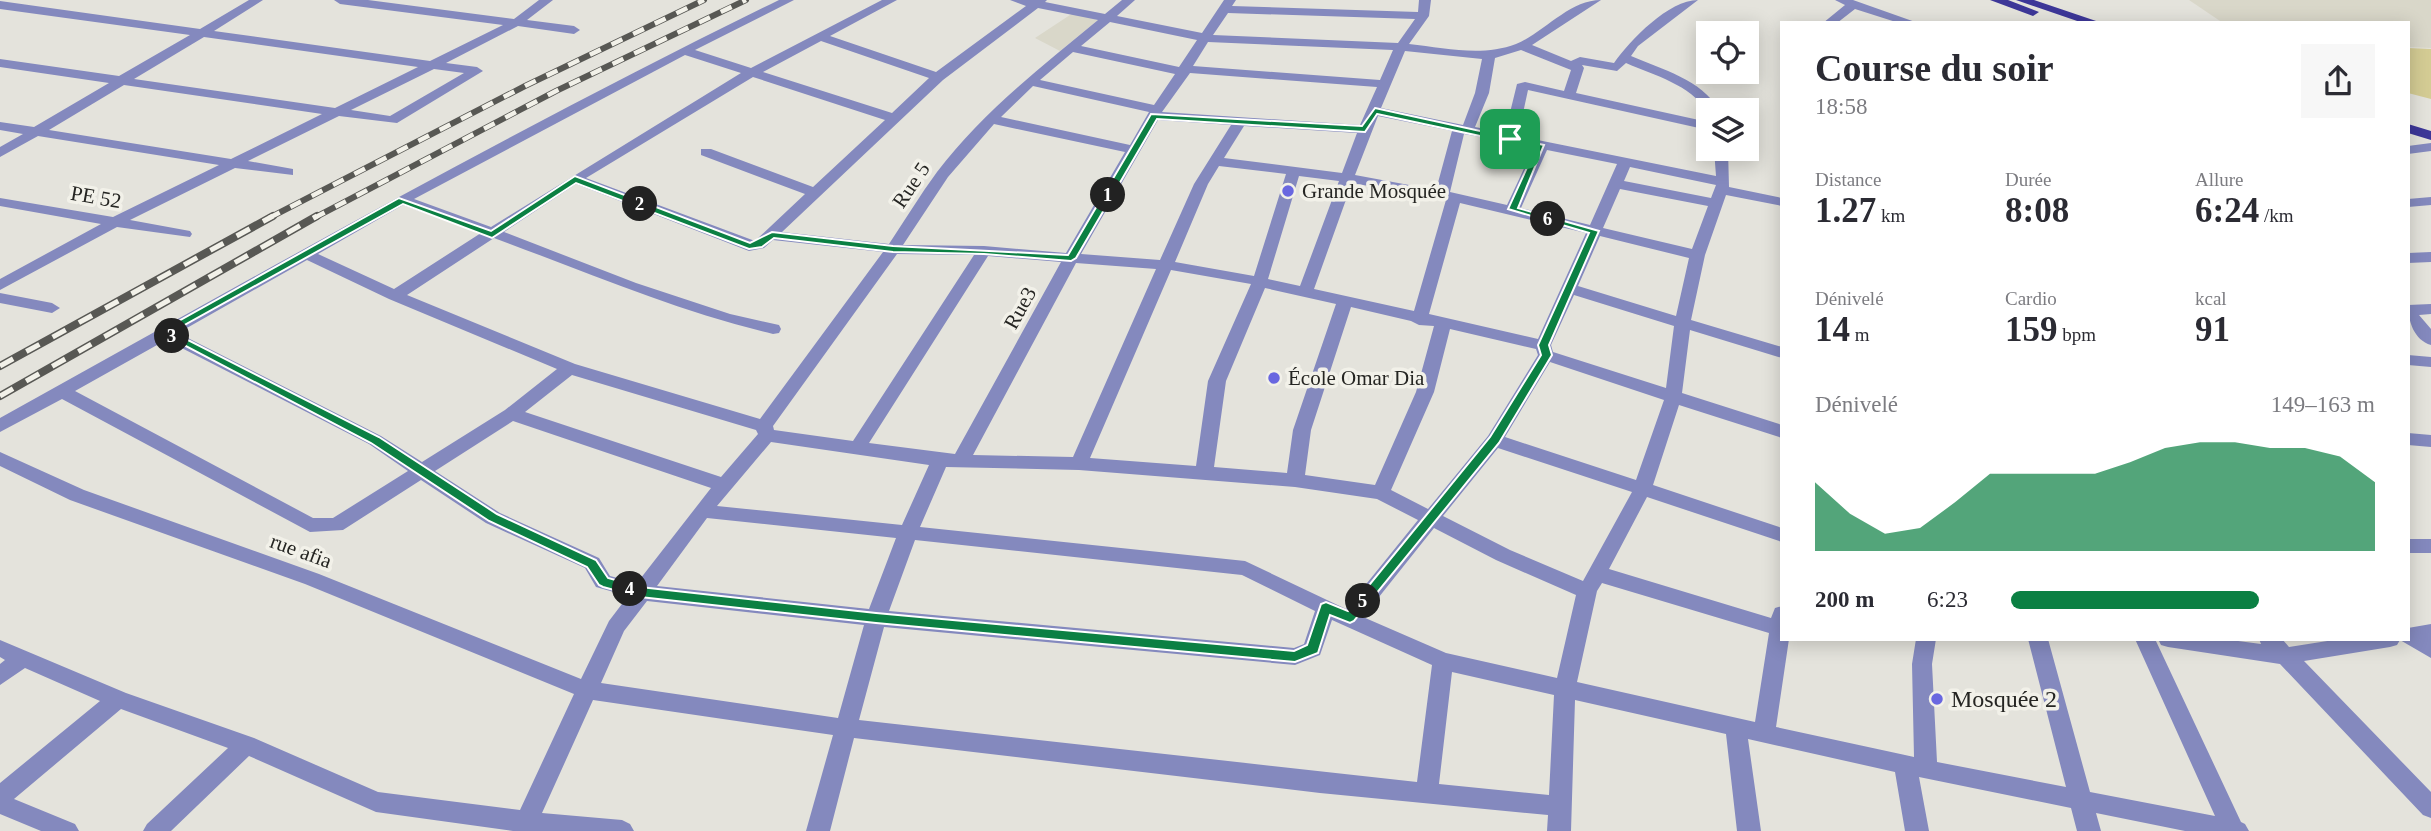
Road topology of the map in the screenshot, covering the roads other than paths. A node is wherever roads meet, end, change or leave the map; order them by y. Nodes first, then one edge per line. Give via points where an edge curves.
1 (257, 0) edge
2 (340, 0) edge
3 (547, 0) edge
4 (788, 0) edge
5 (891, 0) edge
6 (1016, 0) edge
7 (1129, 0) edge
8 (1425, 0) edge
9 (1595, 0) edge
10 (1692, 0) edge
11 (1841, 0) edge
12 (1996, 0) edge
13 (2022, 0) edge
14 (1039, 2) edge
15 (1229, 4) edge
16 (0, 5) edge
17 (1854, 5) junction
18 (1423, 16) junction
19 (1106, 20) junction
20 (1832, 21) edge
21 (1906, 21) edge
22 (2062, 21) edge
23 (2090, 21) edge
24 (516, 23) junction
25 (574, 30) dead end
26 (202, 33) junction
27 (820, 37) junction
28 (1207, 38) junction
29 (1522, 46) junction
30 (1401, 47) junction
31 (1071, 48) junction
32 (684, 51) junction
33 (1489, 56) junction
34 (1626, 58) junction
35 (0, 63) edge
36 (431, 64) junction
37 (1573, 65) junction
38 (1185, 70) junction
39 (751, 74) junction
40 (938, 77) junction
41 (122, 80) junction
42 (1030, 82) junction
43 (1385, 85) junction
44 (1569, 94) junction
45 (1706, 98) edge
46 (1375, 111) junction
47 (338, 112) junction
48 (1156, 113) junction
49 (893, 118) junction
50 (2410, 118) edge
51 (991, 119) junction
52 (1239, 122) junction
53 (2431, 123) edge
54 (1696, 124) edge
55 (0, 126) edge
56 (1365, 129) junction
57 (2410, 129) edge
58 (1463, 130) junction
59 (35, 132) junction
60 (2431, 136) edge
61 (1510, 139) junction
62 (1541, 147) junction
63 (2431, 147) edge
64 (2410, 149) edge
65 (1134, 150) junction
66 (706, 152) dead end
67 (0, 153) edge
68 (1215, 161) junction
69 (1721, 161) edge
70 (233, 163) junction
71 (1625, 163) junction
72 (1294, 170) junction
73 (288, 172) dead end
74 (1346, 178) junction
75 (575, 179) junction
76 (1616, 184) junction
77 (1721, 192) junction
78 (816, 193) junction
79 (1448, 196) junction
80 (402, 200) junction
81 (2431, 201) edge
82 (0, 202) edge
83 (1780, 202) edge
84 (2410, 203) edge
85 (1513, 209) junction
86 (115, 222) junction
87 (1594, 231) junction
88 (184, 234) dead end
89 (492, 235) junction
90 (772, 235) junction
91 (893, 249) junction
92 (984, 251) junction
93 (304, 253) junction
94 (1697, 255) junction
95 (2431, 257) edge
96 (1071, 258) junction
97 (2410, 258) edge
98 (1166, 265) junction
99 (1259, 283) junction
100 (0, 285) edge
101 (1568, 288) junction
102 (1305, 293) junction
103 (395, 296) junction
104 (0, 298) edge
105 (1345, 302) junction
106 (52, 308) dead end
107 (2431, 309) edge
108 (2410, 311) edge
109 (2410, 314) edge
110 (1419, 320) junction
111 (1683, 322) junction
112 (1443, 324) junction
113 (773, 329) dead end
114 (164, 332) junction
115 (2431, 340) edge
116 (1545, 350) junction
117 (1780, 352) edge
118 (2410, 360) edge
119 (2431, 362) edge
120 (569, 368) junction
121 (61, 390) junction
122 (1673, 398) junction
123 (511, 414) junction
124 (0, 426) edge
125 (765, 431) junction
126 (1780, 431) edge
127 (2410, 439) edge
128 (1494, 440) junction
129 (2431, 441) edge
130 (858, 447) junction
131 (0, 458) edge
132 (950, 460) junction
133 (1079, 464) junction
134 (419, 471) junction
135 (1205, 473) junction
136 (1294, 480) junction
137 (724, 485) junction
138 (1642, 490) junction
139 (1381, 494) junction
140 (702, 511) junction
141 (1429, 517) junction
142 (909, 530) junction
143 (1780, 534) edge
144 (2410, 546) edge
145 (2431, 546) edge
146 (1591, 582) junction
147 (640, 592) junction
148 (1326, 607) junction
149 (876, 618) junction
150 (1350, 618) junction
151 (1780, 621) edge
152 (2418, 634) edge
153 (1926, 641) edge
154 (2039, 641) edge
155 (2146, 641) edge
156 (2182, 641) edge
157 (2271, 641) edge
158 (2378, 641) edge
159 (0, 648) edge
160 (2431, 650) edge
161 (2284, 656) junction
162 (21, 659) junction
163 (1443, 661) junction
164 (0, 676) edge
165 (1565, 688) junction
166 (586, 691) junction
167 (118, 699) junction
168 (846, 728) junction
169 (1736, 728) junction
170 (1764, 734) junction
171 (246, 745) junction
172 (1916, 767) junction
173 (1427, 792) junction
174 (0, 797) edge
175 (2079, 798) junction
176 (0, 804) edge
177 (1559, 806) junction
178 (2431, 808) edge
179 (524, 825) edge
180 (67, 831) edge
181 (155, 831) edge
182 (622, 831) edge
183 (818, 831) edge
184 (1559, 831) edge
185 (1749, 831) edge
186 (1917, 831) edge
187 (2089, 831) edge
188 (2235, 831) edge

1 - 26 street
2 - 24 street
3 - 24 street
4 - 32 street
5 - 27 street
6 - 14 street
7 - 19 street, Rue 5
8 - 18 street
9 - 29 street
10 - 34 street via 1634,43
11 - 17 street
12 - 22 main road
13 - 23 main road
14 - 19 street
14 - 40 street
15 - 18 street
15 - 28 street, Rue3
16 - 26 street
17 - 20 street
17 - 21 street
18 - 30 street
19 - 28 street
19 - 31 street, Rue 5
24 - 25 street
24 - 36 street
26 - 36 street
26 - 41 street
27 - 39 street
27 - 40 street
28 - 30 street
28 - 38 street, Rue3
29 - 33 street
29 - 37 street
30 - 33 street
30 - 43 street
31 - 38 street
31 - 42 street, Rue 5
32 - 39 street
32 - 80 street
33 - 58 street via 1482,93
34 - 37 street via 1617,67 1580,61
34 - 45 street
35 - 41 street
36 - 47 street
36 - 47 street via 477,71 392,120
37 - 44 street via 1578,68
38 - 43 street
38 - 48 street, Rue3
39 - 49 street
39 - 75 street
40 - 49 street
41 - 47 street
41 - 59 street
42 - 48 street
42 - 51 street, Rue 5
43 - 46 street
44 - 54 street
44 - 61 street via 1522,87
46 - 56 street
46 - 58 street
47 - 70 street
48 - 52 street
48 - 65 street, Rue3
49 - 78 street
50 - 53 main road
51 - 65 street
51 - 91 street, Rue 5 via 943,174
52 - 56 street
52 - 68 street
55 - 59 street
56 - 74 street
57 - 60 main road
58 - 61 street
58 - 79 street
59 - 67 street
59 - 70 street
61 - 62 street
62 - 71 street
62 - 85 street
63 - 64 street
65 - 96 street, Rue3
66 - 78 street
68 - 72 street
68 - 98 street via 1200,184
69 - 77 street
70 - 73 street
70 - 86 street
71 - 76 street
71 - 77 street
72 - 74 street
72 - 99 street
74 - 79 street
74 - 102 street
75 - 89 street
75 - 90 street via 749,246
76 - 77 street
76 - 87 street
77 - 83 street
77 - 94 street
78 - 90 street
79 - 85 street
79 - 110 street
80 - 89 street
80 - 93 street
81 - 84 street
82 - 86 street, PE 52
85 - 87 street
86 - 88 street, PE 52
86 - 100 street
87 - 94 street
87 - 101 street
89 - 103 street
89 - 113 street via 630,286
90 - 91 street
91 - 92 street
91 - 125 street, Rue 5
92 - 96 street
92 - 130 street
93 - 103 street
93 - 114 street
94 - 111 street
95 - 97 street
96 - 98 street
96 - 132 street, Rue3
98 - 99 street
98 - 133 street
99 - 102 street
99 - 135 street via 1217,381
101 - 111 street
101 - 116 street
102 - 105 street
103 - 120 street
104 - 106 street
105 - 110 street
105 - 136 street via 1302,429
107 - 108 street
109 - 115 street
110 - 112 street
111 - 117 street
111 - 122 street
112 - 116 street
112 - 139 street via 1425,392
114 - 121 street
114 - 134 street via 375,440
116 - 122 street
116 - 128 street
118 - 119 street
120 - 123 street
120 - 125 street
121 - 124 street
121 - 134 street via 310,525 336,525
122 - 126 street
122 - 138 street
123 - 134 street
123 - 137 street
125 - 130 street
125 - 137 street, Rue 5
127 - 129 street
128 - 138 street
128 - 141 street
130 - 132 street
131 - 166 street, rue afia via 77,495 312,579
132 - 133 street
132 - 142 street, Rue3
133 - 135 street
134 - 147 street via 493,518 592,564 603,582
135 - 136 street
136 - 139 street
137 - 140 street, Rue 5
138 - 143 street
138 - 146 street
139 - 141 street
140 - 142 street
140 - 147 street, Rue 5
141 - 146 street via 1503,555
141 - 150 street
142 - 148 street via 1245,568
142 - 149 street, Rue3
144 - 145 street
146 - 151 street
146 - 165 street
147 - 149 street
147 - 166 street, Rue 5 via 616,627
148 - 149 street via 1313,649 1295,657
148 - 150 street
149 - 168 street, Rue3
150 - 163 street
151 - 170 street
152 - 160 street
153 - 172 street
154 - 175 street
155 - 188 street
156 - 161 street
157 - 161 street
158 - 161 street
159 - 162 street
161 - 178 street
162 - 164 street
162 - 167 street
163 - 165 street
163 - 173 street
165 - 169 street
165 - 177 street
166 - 168 street, rue afia
166 - 179 street, Rue 5
167 - 171 street
167 - 174 street
168 - 173 street, rue afia
168 - 183 street, Rue3
169 - 170 street
169 - 185 street
170 - 172 street
171 - 179 street via 376,802
171 - 181 street
172 - 175 street
172 - 186 street
173 - 177 street, rue afia
175 - 187 street
175 - 188 street
176 - 180 street
177 - 184 street
179 - 182 street

